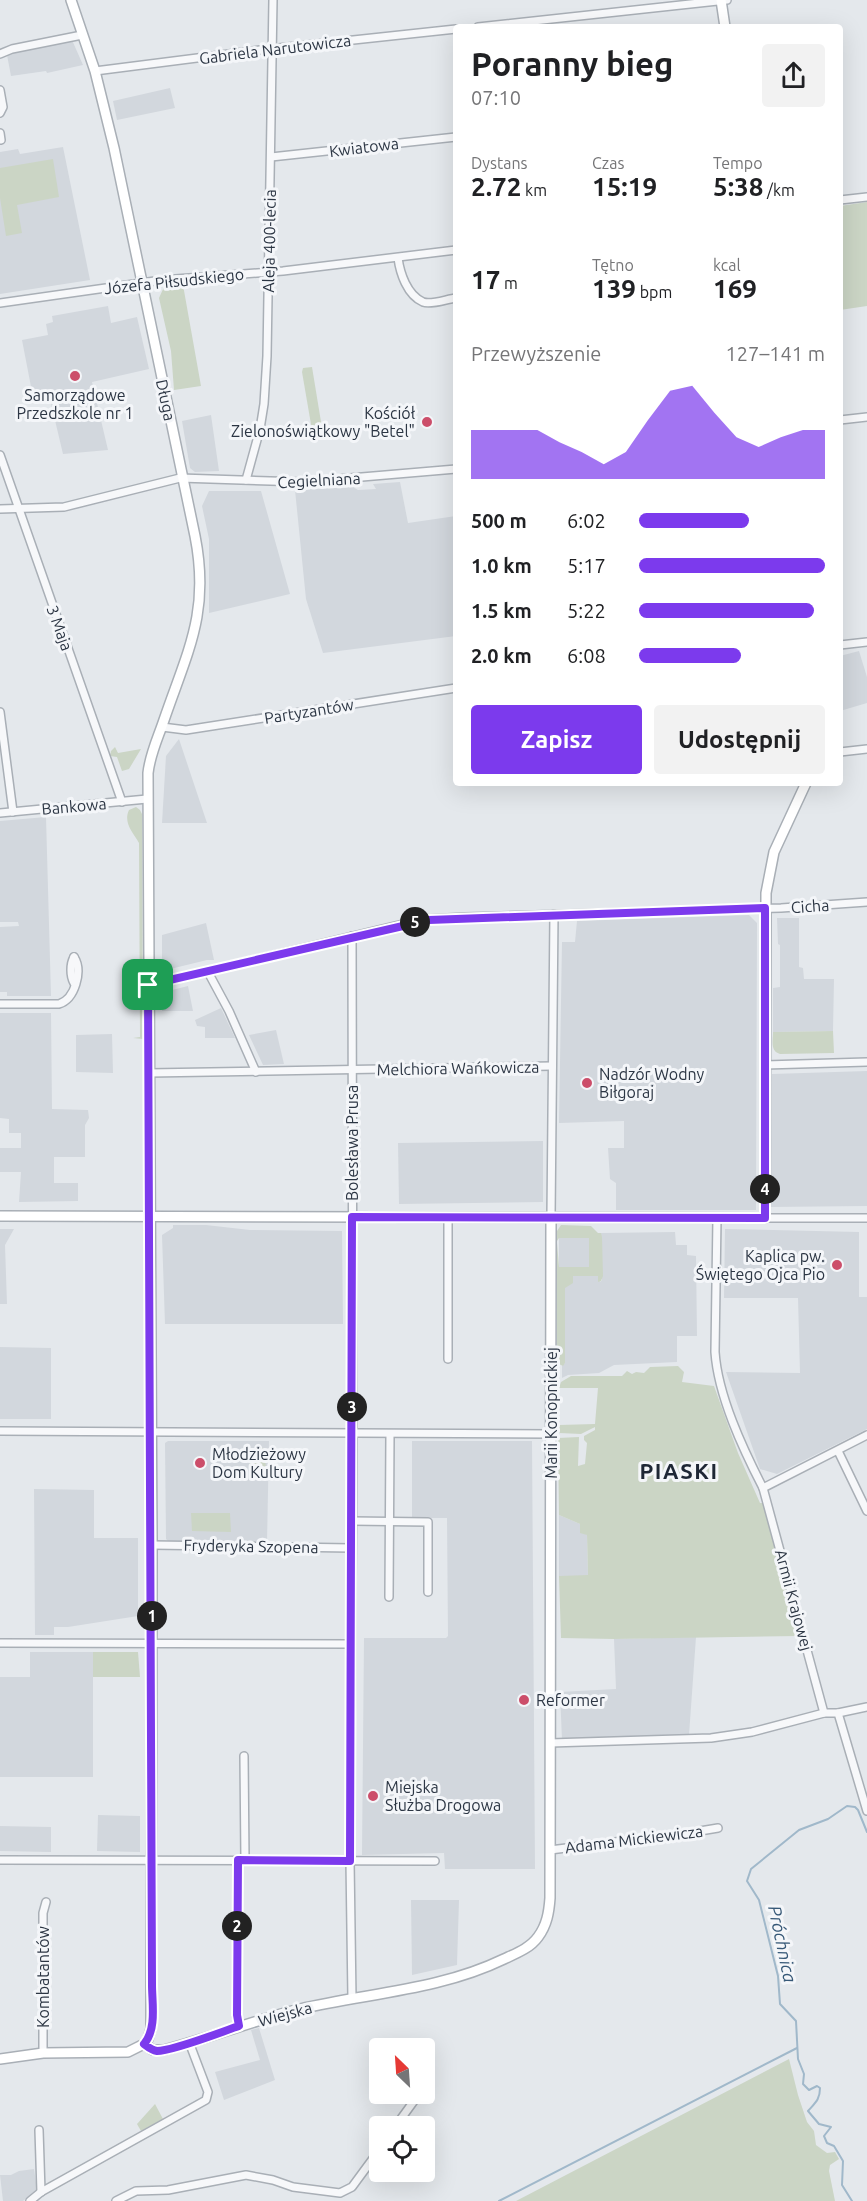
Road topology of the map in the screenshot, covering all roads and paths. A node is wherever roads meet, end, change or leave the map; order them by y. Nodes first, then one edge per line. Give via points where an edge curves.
1 (70, 0) edge
2 (273, 0) edge
3 (723, 0) edge
4 (505, 24) edge
5 (725, 24) edge
6 (453, 29) edge
7 (82, 35) junction
8 (273, 48) junction
9 (0, 54) edge
10 (95, 71) junction
11 (0, 90) edge
12 (0, 113) edge
13 (453, 136) edge
14 (271, 157) junction
15 (867, 196) edge
16 (843, 200) edge
17 (453, 250) edge
18 (398, 258) junction
19 (269, 272) junction
20 (141, 282) junction
21 (453, 298) edge
22 (0, 303) edge
23 (867, 417) edge
24 (843, 420) edge
25 (0, 455) edge
26 (453, 469) edge
27 (183, 478) junction
28 (246, 480) junction
29 (18, 508) junction
30 (0, 509) edge
31 (867, 642) edge
32 (843, 645) edge
33 (453, 688) edge
34 (0, 712) edge
35 (162, 727) junction
36 (867, 749) edge
37 (843, 752) edge
38 (805, 786) edge
39 (147, 799) junction
40 (122, 802) junction
41 (13, 812) junction
42 (0, 813) edge
43 (867, 902) edge
44 (765, 908) junction
45 (554, 914) junction
46 (352, 936) junction
47 (208, 972) junction
48 (74, 983) dead end
49 (148, 985) junction
50 (0, 1004) edge
51 (867, 1062) edge
52 (765, 1065) junction
53 (552, 1066) junction
54 (352, 1071) junction
55 (256, 1072) junction
56 (149, 1073) junction
57 (0, 1216) edge
58 (150, 1217) junction
59 (352, 1217) junction
60 (448, 1217) junction
61 (551, 1217) junction
62 (717, 1218) junction
63 (765, 1218) junction
64 (867, 1218) edge
65 (448, 1359) dead end
66 (0, 1431) edge
67 (151, 1432) junction
68 (352, 1433) junction
69 (390, 1434) junction
70 (551, 1434) junction
71 (867, 1435) edge
72 (838, 1451) junction
73 (763, 1488) junction
74 (352, 1507) junction
75 (867, 1511) edge
76 (352, 1521) junction
77 (367, 1522) junction
78 (390, 1522) junction
79 (152, 1545) junction
80 (351, 1548) junction
81 (428, 1592) dead end
82 (389, 1598) dead end
83 (0, 1643) edge
84 (152, 1644) junction
85 (351, 1644) junction
86 (867, 1707) edge
87 (824, 1713) junction
88 (838, 1713) junction
89 (550, 1743) junction
90 (244, 1756) dead end
91 (867, 1811) edge
92 (718, 1828) dead end
93 (550, 1850) junction
94 (0, 1860) edge
95 (152, 1860) junction
96 (241, 1860) junction
97 (350, 1861) junction
98 (435, 1861) dead end
99 (46, 1902) dead end
100 (549, 1912) joint
101 (352, 1999) junction
102 (239, 2026) junction
103 (189, 2042) junction
104 (144, 2044) junction
105 (43, 2053) junction
106 (0, 2059) edge
107 (39, 2130) dead end
108 (369, 2164) edge
109 (41, 2192) junction
110 (30, 2201) edge
111 (116, 2201) edge

1 - 7 street, Długa
2 - 8 street, Aleja 400-lecia
3 - 4 street
3 - 5 street
6 - 8 street, Gabriela Narutowicza
7 - 9 street
7 - 10 street, Długa
8 - 10 street, Gabriela Narutowicza
8 - 14 street, Aleja 400-lecia
10 - 20 street, Długa
11 - 12 street
13 - 14 street, Kwiatowa
14 - 19 street, Aleja 400-lecia
15 - 16 street
17 - 18 street, Józefa Piłsudskiego
18 - 19 street, Józefa Piłsudskiego
18 - 21 street via 402,277 421,300
19 - 20 street, Józefa Piłsudskiego
19 - 28 street, Aleja 400-lecia via 264,404
20 - 22 street, Józefa Piłsudskiego
20 - 27 street, Długa
23 - 24 street
25 - 29 street, 3 Maja
26 - 28 street, Cegielniana via 327,481
27 - 28 street, Cegielniana
27 - 29 street, Cegielniana via 71,506
27 - 35 street, Długa via 199,561 201,601 194,634
29 - 30 street, Cegielniana
29 - 40 street, 3 Maja
31 - 32 street
33 - 35 street, Partyzantów via 186,730
34 - 41 street
35 - 39 street, Długa via 148,765
36 - 37 street
38 - 44 street via 774,852
39 - 40 street, Bankowa
39 - 49 street, Długa
40 - 41 street, Bankowa
41 - 42 street, Bankowa
43 - 44 street, Cicha
44 - 45 street, Cicha
44 - 52 street
45 - 46 street, Cicha via 438,919
45 - 53 street, Marii Konopnickiej
46 - 47 street, Cicha
46 - 54 street, Bolesława Prusa
47 - 49 street, Cicha
47 - 55 street
48 - 50 street via 72,996 62,1003
49 - 56 street, Długa
51 - 52 street
52 - 63 street
53 - 54 street, Melchiora Wańkowicza
53 - 61 street, Marii Konopnickiej
54 - 55 street, Melchiora Wańkowicza
54 - 59 street, Bolesława Prusa
55 - 56 street, Melchiora Wańkowicza
56 - 58 street, Długa
57 - 58 street
58 - 59 street
58 - 67 street, Długa
59 - 60 street
59 - 68 street, Bolesława Prusa
60 - 61 street
60 - 65 street
61 - 62 street
61 - 70 street, Marii Konopnickiej
62 - 63 street
62 - 73 street, Armii Krajowej via 717,1370 742,1443
63 - 64 street
66 - 67 street
67 - 68 street
67 - 79 street, Długa
68 - 69 street
68 - 74 street, Bolesława Prusa
69 - 70 street
69 - 78 street
70 - 89 street, Marii Konopnickiej
71 - 72 street
72 - 73 street
72 - 75 street
73 - 87 street, Armii Krajowej
74 - 76 street, Bolesława Prusa
74 - 77 street
76 - 77 street
76 - 80 street, Bolesława Prusa
77 - 78 street
78 - 81 street via 428,1522
78 - 82 street
79 - 80 street, Fryderyka Szopena
79 - 84 street, Długa
80 - 85 street, Bolesława Prusa
83 - 84 street
84 - 85 street
84 - 95 street, Długa
85 - 97 street, Bolesława Prusa
86 - 88 street
87 - 88 street
87 - 89 street via 711,1738
88 - 91 street
89 - 93 street, Marii Konopnickiej
90 - 96 street
92 - 93 street, Adama Mickiewicza
93 - 100 street, Marii Konopnickiej
94 - 95 street
95 - 96 street
95 - 104 street, Długa via 152,2026
96 - 97 street
96 - 102 street
97 - 98 street
97 - 101 street, Bolesława Prusa
99 - 105 street, Kombatantów
100 - 101 street, Wiejska via 533,1943 476,1972 441,1983
101 - 102 street, Wiejska
102 - 103 street, Wiejska
103 - 104 street, Wiejska via 156,2051
103 - 109 street via 208,2092 206,2100
104 - 105 street, Wiejska via 128,2052
105 - 106 street, Wiejska
107 - 109 street
108 - 111 street via 352,2187 340,2193 246,2175 168,2190 136,2191
109 - 110 street

